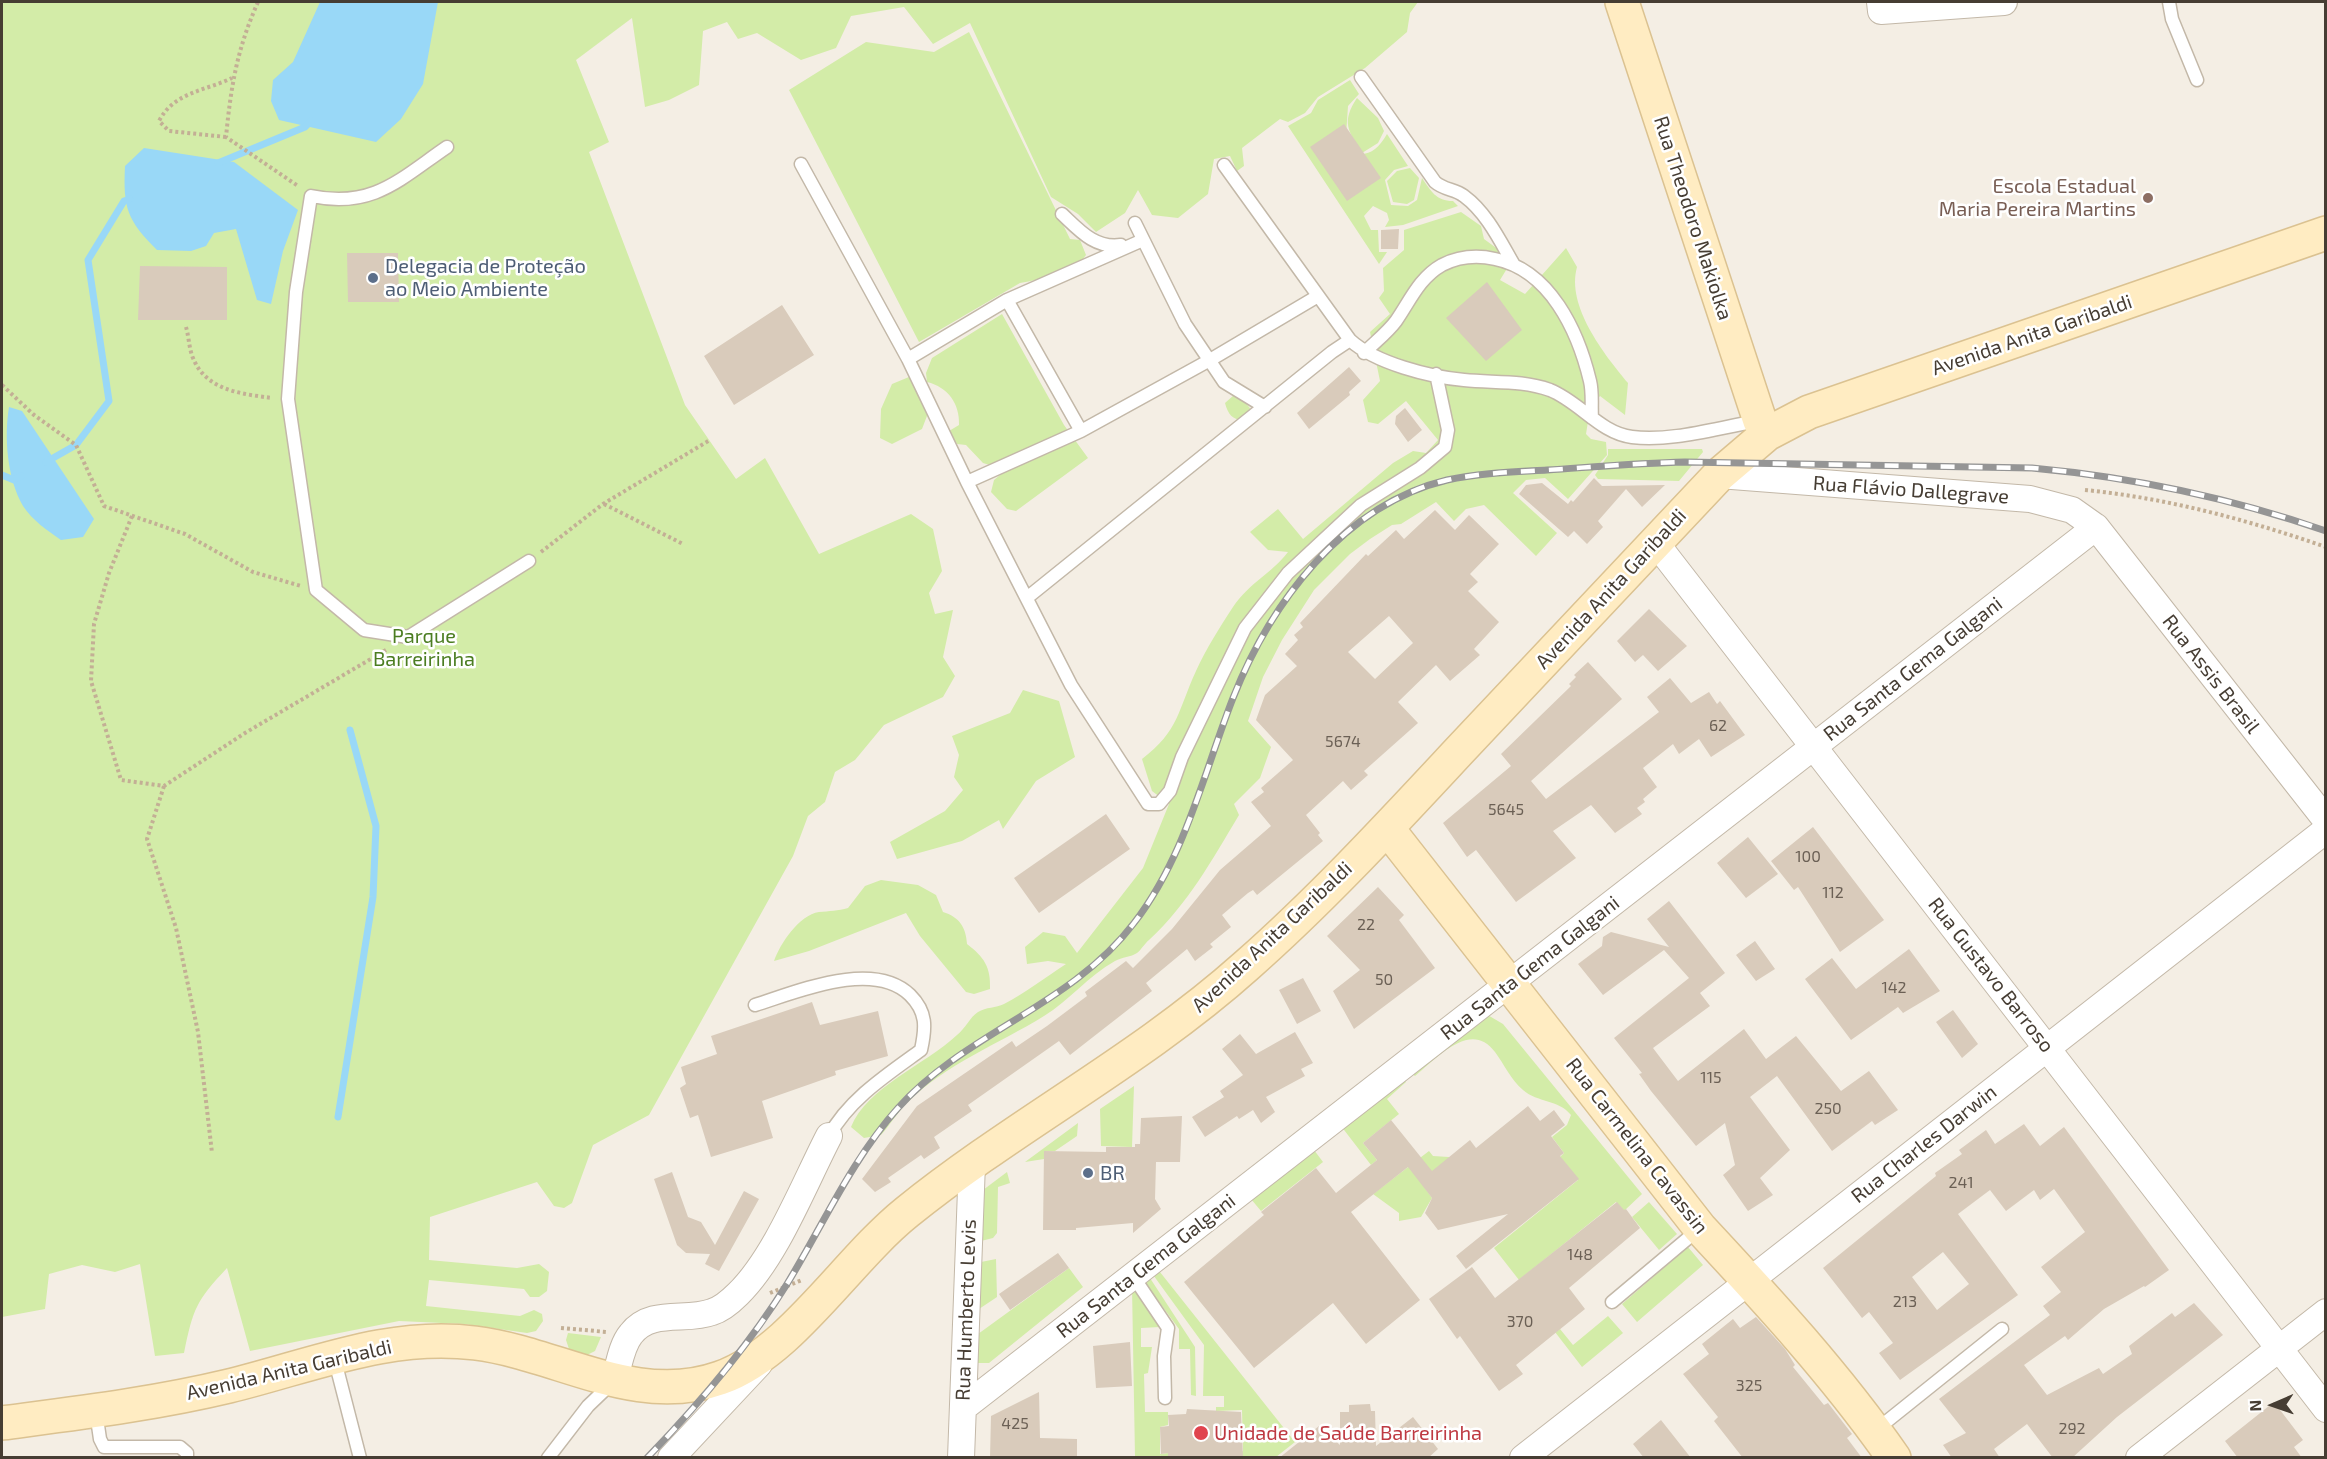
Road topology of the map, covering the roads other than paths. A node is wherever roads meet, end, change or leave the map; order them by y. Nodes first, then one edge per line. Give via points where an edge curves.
1 (1622, 2) edge
2 (1880, 2) edge
3 (2004, 2) edge
4 (2169, 2) edge
5 (1937, 4) edge
6 (1361, 77) dead end
7 (2197, 80) dead end
8 (447, 147) dead end
9 (801, 164) dead end
10 (1224, 165) dead end
11 (1062, 214) dead end
12 (1135, 223) dead end
13 (2325, 233) edge
14 (1143, 240) junction
15 (1128, 244) junction
16 (1514, 265) junction
17 (1318, 296) junction
18 (1007, 300) junction
19 (1350, 340) junction
20 (1364, 353) junction
21 (908, 359) junction
22 (1210, 360) junction
23 (1436, 374) junction
24 (1265, 407) junction
25 (1592, 418) junction
26 (1763, 427) junction
27 (1081, 431) junction
28 (1719, 475) junction
29 (967, 482) junction
30 (2096, 527) junction
31 (1655, 542) junction
32 (529, 561) road end
33 (1028, 597) junction
34 (1814, 747) junction
35 (2325, 820) edge
36 (1387, 828) junction
37 (2325, 830) edge
38 (1509, 984) junction
39 (755, 1005) dead end
40 (2048, 1048) junction
41 (829, 1136) joint
42 (972, 1163) junction
43 (1700, 1228) junction
44 (1133, 1276) junction
45 (1749, 1281) junction
46 (1612, 1302) dead end
47 (2325, 1312) edge
48 (2001, 1329) dead end
49 (2280, 1347) junction
50 (772, 1351) junction
51 (334, 1356) junction
52 (614, 1381) junction
53 (1165, 1398) dead end
54 (963, 1408) junction
55 (2325, 1409) edge
56 (96, 1410) junction
57 (2, 1423) edge
58 (1875, 1430) junction
59 (188, 1458) edge
60 (360, 1458) edge
61 (548, 1458) edge
62 (670, 1458) edge
63 (961, 1458) edge
64 (1523, 1458) edge
65 (1894, 1458) edge
66 (2139, 1458) edge

1 - 26 main road, Rua Theodoro Makiolka
2 - 5 street via 1881,12
3 - 5 street
4 - 7 lane
6 - 16 lane via 1435,182 1461,194 1480,209
8 - 32 lane via 388,189 333,200 311,196 296,292 288,399 316,590 364,630 408,637
9 - 21 lane
10 - 17 lane
11 - 15 lane via 1091,240 1109,247
12 - 14 lane
13 - 26 main road, Avenida Anita Garibaldi
14 - 15 lane
14 - 22 lane via 1185,324
15 - 18 lane
16 - 20 lane via 1484,256 1460,258 1429,273 1395,322
16 - 25 lane via 1544,285 1565,320 1590,383
17 - 19 lane
17 - 22 lane
18 - 21 lane
18 - 27 lane
19 - 20 lane
19 - 24 lane
20 - 23 lane
21 - 29 lane
22 - 24 lane via 1224,382
22 - 27 lane
23 - 25 lane via 1531,385 1568,398
23 - 33 lane via 1448,430 1445,447 1420,468 1361,505 1288,573 1245,628 1170,791 1160,804 1148,804 1071,685
24 - 33 lane
25 - 26 lane via 1613,432 1633,437
26 - 28 main road, Avenida Anita Garibaldi
27 - 29 lane
28 - 30 street, Rua Flávio Dallegrave via 2031,499 2072,510
28 - 31 main road, Avenida Anita Garibaldi
29 - 33 lane
30 - 34 street, Rua Santa Gema Galgani
30 - 35 street, Rua Assis Brasil
31 - 34 street, Rua Gustavo Barroso
31 - 36 main road, Avenida Anita Garibaldi
34 - 38 street, Rua Santa Gema Galgani
34 - 40 street, Rua Gustavo Barroso
36 - 38 main road, Rua Carmelina Cavassin
36 - 42 main road, Avenida Anita Garibaldi via 1280,935 1197,1008
37 - 40 street, Rua Charles Darwin
38 - 43 main road, Rua Carmelina Cavassin
38 - 44 street, Rua Santa Gema Galgani
39 - 41 lane via 837,981 877,980 903,989 920,1005 927,1028 921,1050 839,1116
40 - 45 street, Rua Charles Darwin
40 - 49 street, Rua Gustavo Barroso
41 - 52 street via 771,1247 739,1294 712,1312 667,1317 640,1325 625,1344
42 - 50 main road, Avenida Anita Garibaldi via 877,1238
42 - 54 street, Rua Humberto Levis
43 - 45 main road, Rua Carmelina Cavassin
43 - 46 lane
44 - 53 lane via 1168,1328
44 - 54 street, Rua Santa Gema Galgani
45 - 58 main road, Rua Carmelina Cavassin
45 - 64 street, Rua Charles Darwin
47 - 49 street
48 - 58 lane
49 - 55 street, Rua Gustavo Barroso
49 - 66 street
50 - 52 main road, Avenida Anita Garibaldi via 720,1378 696,1384 655,1387
50 - 62 street
51 - 52 main road, Avenida Anita Garibaldi via 393,1344 450,1340 501,1346
51 - 56 main road, Avenida Anita Garibaldi via 219,1388
51 - 60 lane
52 - 61 lane via 588,1406
54 - 63 street, Rua Humberto Levis
56 - 57 main road, Avenida Anita Garibaldi
56 - 59 lane via 104,1447 180,1448
58 - 65 main road, Rua Carmelina Cavassin

